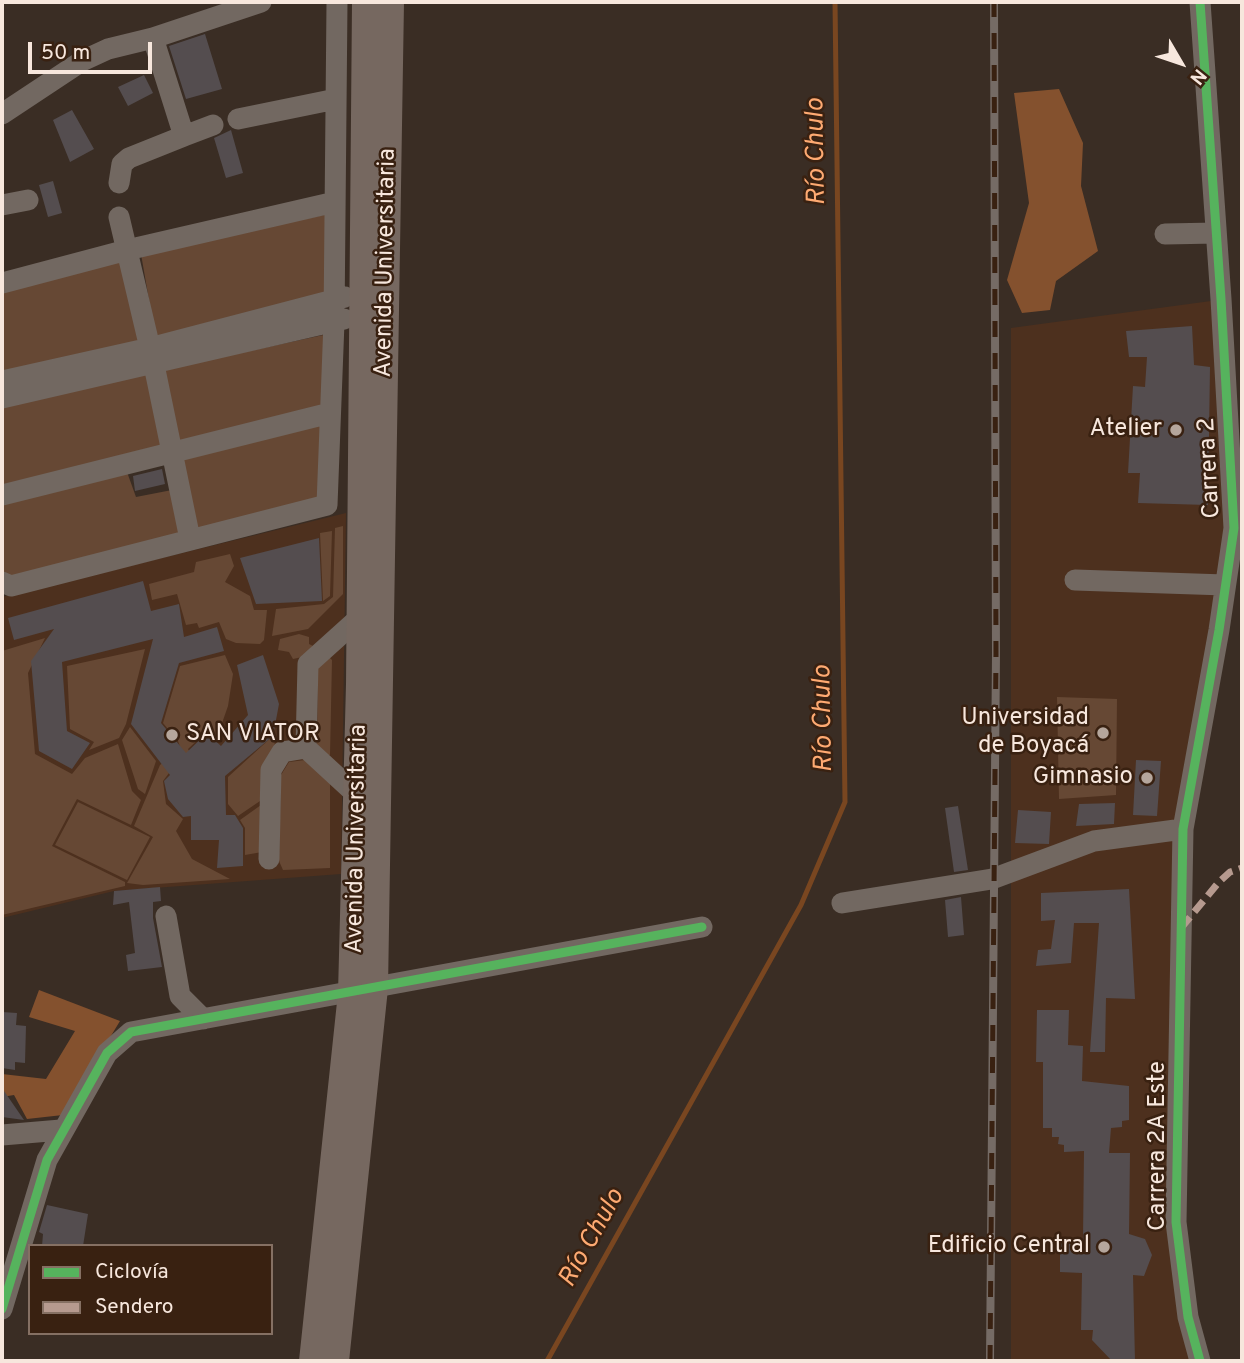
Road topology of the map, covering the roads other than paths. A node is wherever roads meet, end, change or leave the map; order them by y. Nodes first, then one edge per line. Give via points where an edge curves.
1 (261, 2) edge
2 (337, 2) edge
3 (365, 2) edge
4 (391, 2) edge
5 (1200, 2) edge
6 (153, 38) junction
7 (336, 99) junction
8 (2, 114) edge
9 (238, 119) dead end
10 (213, 125) dead end
11 (184, 136) junction
12 (119, 183) dead end
13 (28, 200) dead end
14 (335, 202) junction
15 (2, 205) edge
16 (119, 217) dead end
17 (1216, 233) junction
18 (1166, 234) dead end
19 (127, 250) junction
20 (2, 283) edge
21 (334, 300) junction
22 (360, 304) junction
23 (334, 322) junction
24 (152, 356) junction
25 (2, 381) edge
26 (1234, 382) edge
27 (2, 398) edge
28 (330, 413) junction
29 (172, 451) junction
30 (2, 495) edge
31 (190, 539) junction
32 (1075, 580) dead end
33 (2, 582) edge
34 (1231, 593) edge
35 (359, 618) junction
36 (306, 748) junction
37 (357, 795) junction
38 (1183, 829) junction
39 (269, 859) dead end
40 (842, 903) dead end
41 (166, 916) dead end
42 (702, 927) dead end
43 (1181, 928) joint
44 (363, 991) junction
45 (203, 1020) junction
46 (61, 1130) junction
47 (2, 1135) edge
48 (2, 1309) edge
49 (312, 1361) edge
50 (336, 1361) edge
51 (1200, 1361) edge

1 - 6 street
2 - 7 street
3 - 22 main road, Avenida Universitaria
4 - 44 main road, Avenida Universitaria
5 - 17 street, Carrera 2
6 - 8 street via 82,61
6 - 11 street
7 - 9 street
7 - 14 street
10 - 11 street
11 - 12 street via 129,158 122,164
13 - 15 street
14 - 19 street
14 - 21 street
16 - 19 street
17 - 18 street
17 - 26 street, Carrera 2
19 - 20 street
19 - 24 street
21 - 22 street
21 - 23 street
21 - 24 street
22 - 23 street
22 - 35 main road, Avenida Universitaria
23 - 24 street
23 - 28 street
24 - 25 street
24 - 27 street
24 - 29 street
26 - 34 street, Carrera 2
28 - 29 street
28 - 31 street via 327,505
29 - 30 street
29 - 31 street
31 - 33 street via 11,586
32 - 34 street
34 - 38 street, Carrera 2
35 - 36 street via 308,664
35 - 37 main road, Avenida Universitaria
36 - 37 street
36 - 39 street via 282,752 271,770
37 - 44 main road, Avenida Universitaria
38 - 40 street via 1094,841 992,879
38 - 43 street, Carrera 2
41 - 45 street via 180,996
42 - 44 street
43 - 51 street, Carrera 2A Este via 1176,1223 1188,1317
44 - 45 street
44 - 49 main road, Avenida Universitaria
44 - 50 main road, Avenida Universitaria
45 - 46 street via 131,1032 107,1053
46 - 47 street
46 - 48 street via 47,1160

